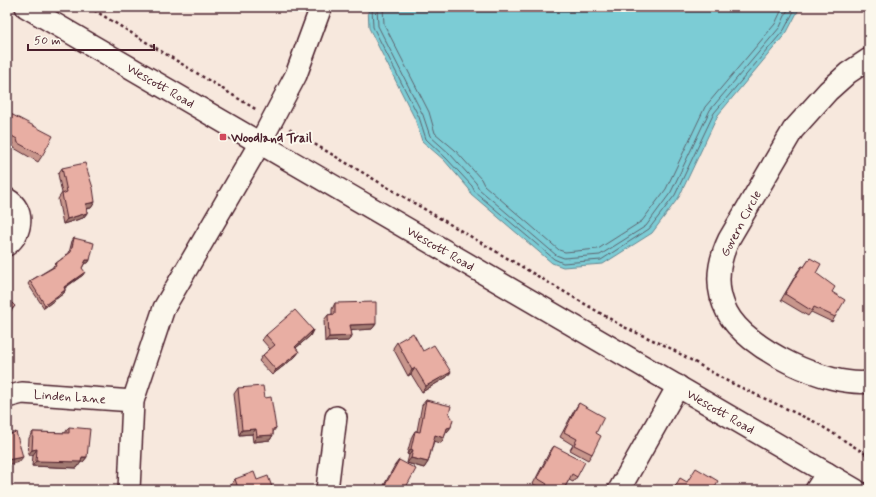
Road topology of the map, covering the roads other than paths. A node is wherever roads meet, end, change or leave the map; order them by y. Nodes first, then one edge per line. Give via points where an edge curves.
1 (26, 7) edge
2 (321, 7) edge
3 (869, 59) edge
4 (260, 143) junction
5 (7, 199) edge
6 (7, 245) edge
7 (869, 382) edge
8 (678, 386) junction
9 (7, 397) edge
10 (133, 400) junction
11 (336, 417) dead end
12 (822, 481) edge
13 (129, 490) edge
14 (327, 490) edge
15 (619, 490) edge
16 (856, 490) edge

1 - 4 street, Wescott Road
2 - 4 street via 296,75
3 - 7 street, Govern Circle via 828,91 793,130 722,253 718,282 726,311 734,324 756,343 812,374 838,380
4 - 8 street, Wescott Road
4 - 10 street via 164,308
5 - 6 street via 14,204 20,214 18,229
8 - 12 street, Wescott Road
8 - 15 street
9 - 10 street, Linden Lane via 22,393
10 - 13 street
11 - 14 street
12 - 16 street, Wescott Road

